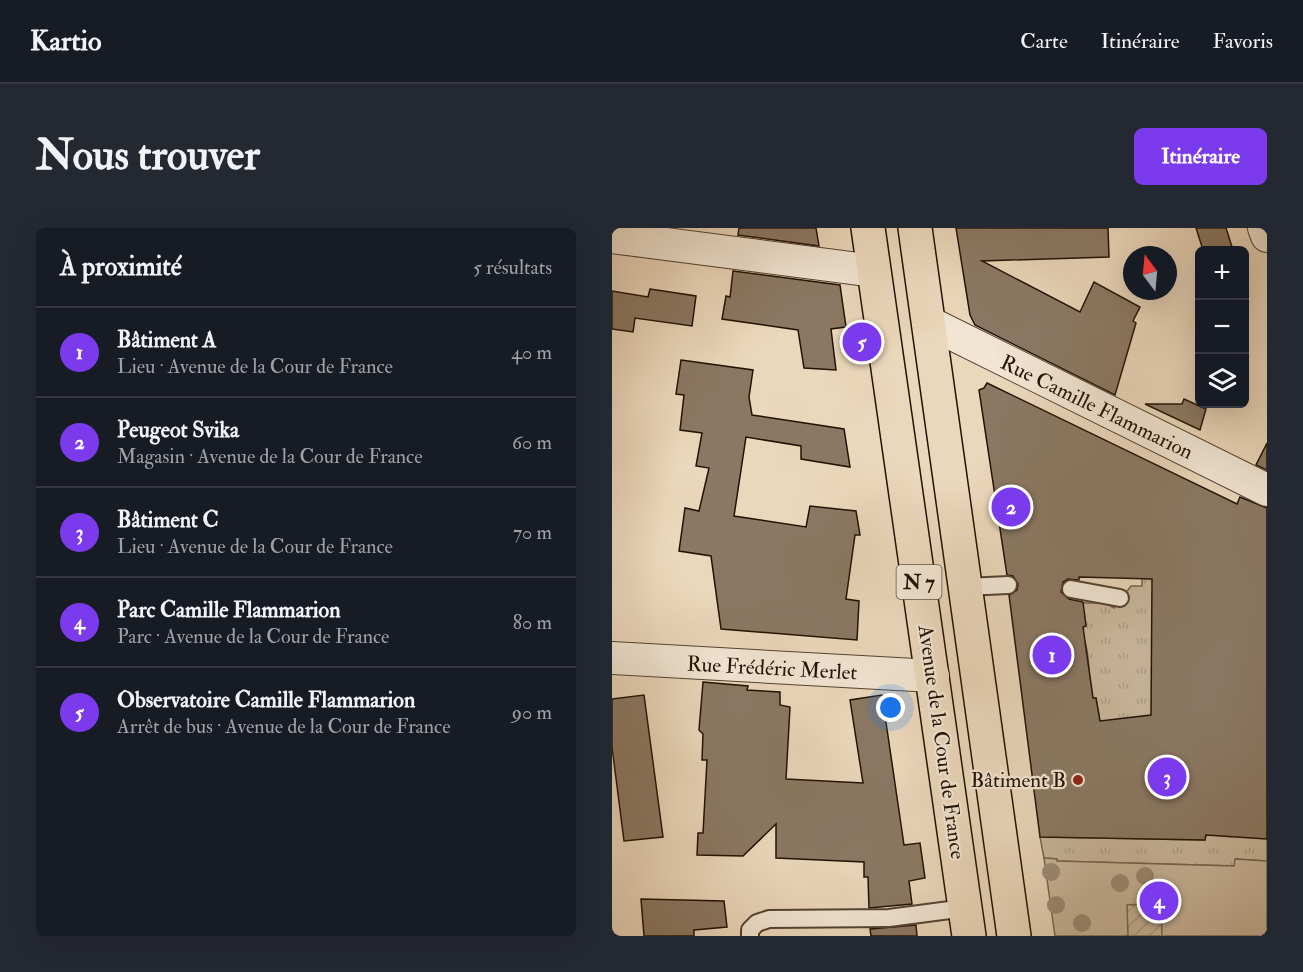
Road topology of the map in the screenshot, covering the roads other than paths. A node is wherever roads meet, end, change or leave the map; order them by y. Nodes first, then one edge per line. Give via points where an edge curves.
1 (868, 228) edge
2 (915, 228) edge
3 (1264, 228) edge
4 (1267, 236) edge
5 (612, 237) edge
6 (874, 271) junction
7 (928, 322) junction
8 (1267, 490) edge
9 (1008, 585) dead end
10 (966, 587) junction
11 (1071, 589) dead end
12 (1120, 598) dead end
13 (612, 658) edge
14 (933, 676) junction
15 (967, 922) edge
16 (750, 936) edge
17 (1014, 936) edge

1 - 6 main road, Avenue de la Cour de France / N 7
2 - 7 main road, N 7
3 - 4 street
5 - 6 street
6 - 14 main road, Avenue de la Cour de France / N 7
7 - 8 street, Rue Camille Flammarion
7 - 10 main road, N 7
9 - 10 lane
10 - 17 main road, N 7
11 - 12 lane
13 - 14 street, Rue Frédéric Merlet
14 - 15 main road, Avenue de la Cour de France / N 7
15 - 16 lane via 889,918 769,920 757,924 750,930

